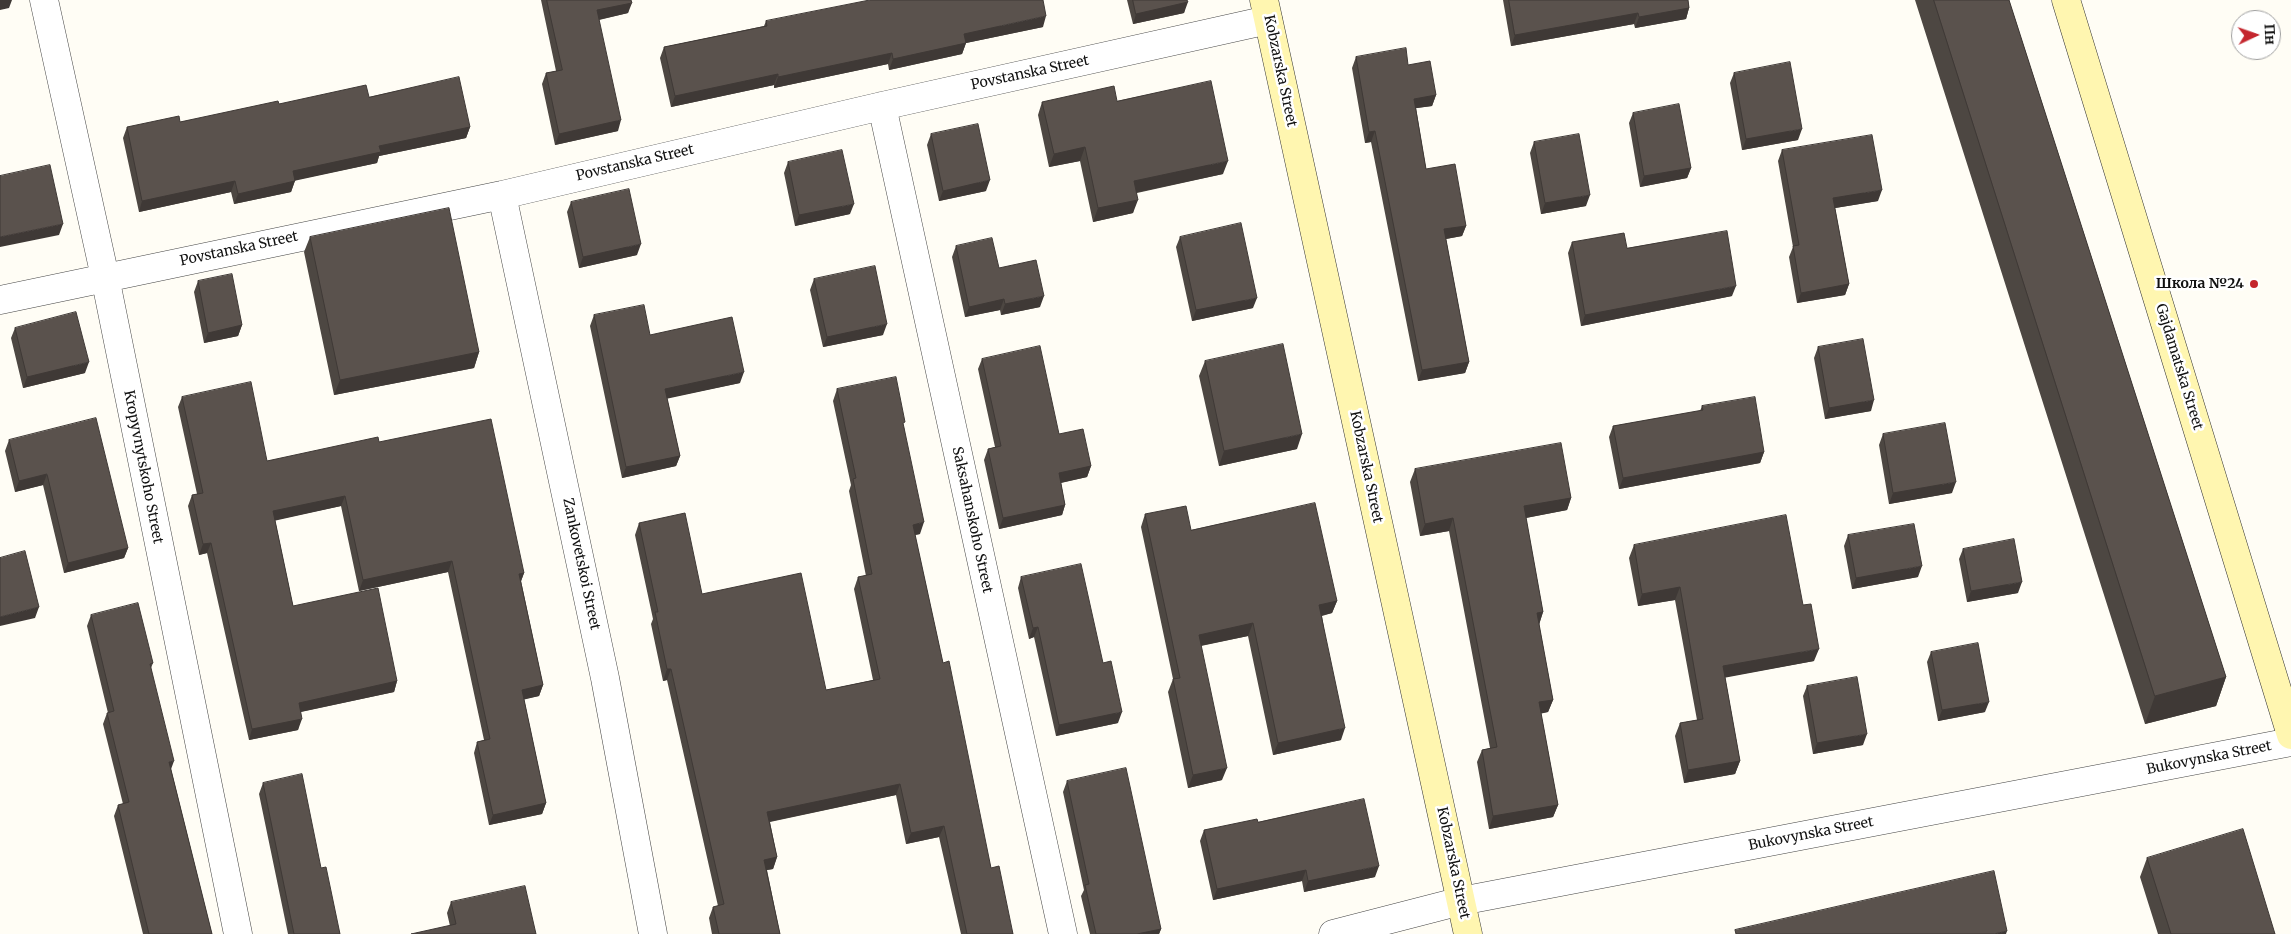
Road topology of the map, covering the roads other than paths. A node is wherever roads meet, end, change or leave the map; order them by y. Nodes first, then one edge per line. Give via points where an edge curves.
1 (44, 0) edge
2 (2066, 0) edge
3 (1266, 10) edge
4 (882, 106) junction
5 (502, 195) junction
6 (105, 277) junction
7 (0, 300) edge
8 (2291, 735) edge
9 (2291, 742) edge
10 (1462, 901) junction
11 (238, 934) edge
12 (653, 934) edge
13 (1063, 934) edge
14 (1333, 934) edge
15 (1468, 934) edge

1 - 6 street, Kropyvnytskoho Street
2 - 8 street, Gajdamatska Street
3 - 4 street, Povstanska Street
3 - 10 street, Kobzarska Street
4 - 5 street, Povstanska Street
4 - 13 street, Saksahanskoho Street
5 - 6 street, Povstanska Street
5 - 12 street, Zankovetskoi Street via 605,678
6 - 7 street, Povstanska Street
6 - 11 street, Kropyvnytskoho Street
9 - 10 street, Bukovynska Street
10 - 14 street, Bukovynska Street
10 - 15 street, Kobzarska Street

